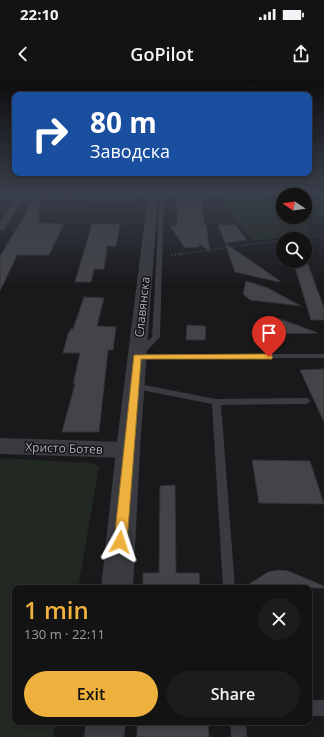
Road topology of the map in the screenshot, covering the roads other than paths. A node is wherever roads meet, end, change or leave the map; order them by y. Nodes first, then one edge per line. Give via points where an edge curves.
1 (150, 225) edge
2 (161, 225) edge
3 (324, 356) edge
4 (137, 357) junction
5 (134, 386) junction
6 (216, 402) junction
7 (307, 402) dead end
8 (0, 446) edge
9 (128, 450) junction
10 (117, 585) edge
11 (229, 585) edge
12 (312, 708) edge
13 (324, 708) edge
14 (106, 725) edge
15 (238, 725) edge
16 (104, 737) edge
17 (239, 737) edge

1 - 4 street, Славянска
2 - 4 lane via 156,337
3 - 4 lane
4 - 5 street, Славянска
5 - 6 lane
5 - 9 street, Славянска
6 - 7 lane
6 - 11 lane
8 - 9 street, Христо Ботев
9 - 10 street, Славянска
12 - 13 lane
14 - 16 street
15 - 17 lane

